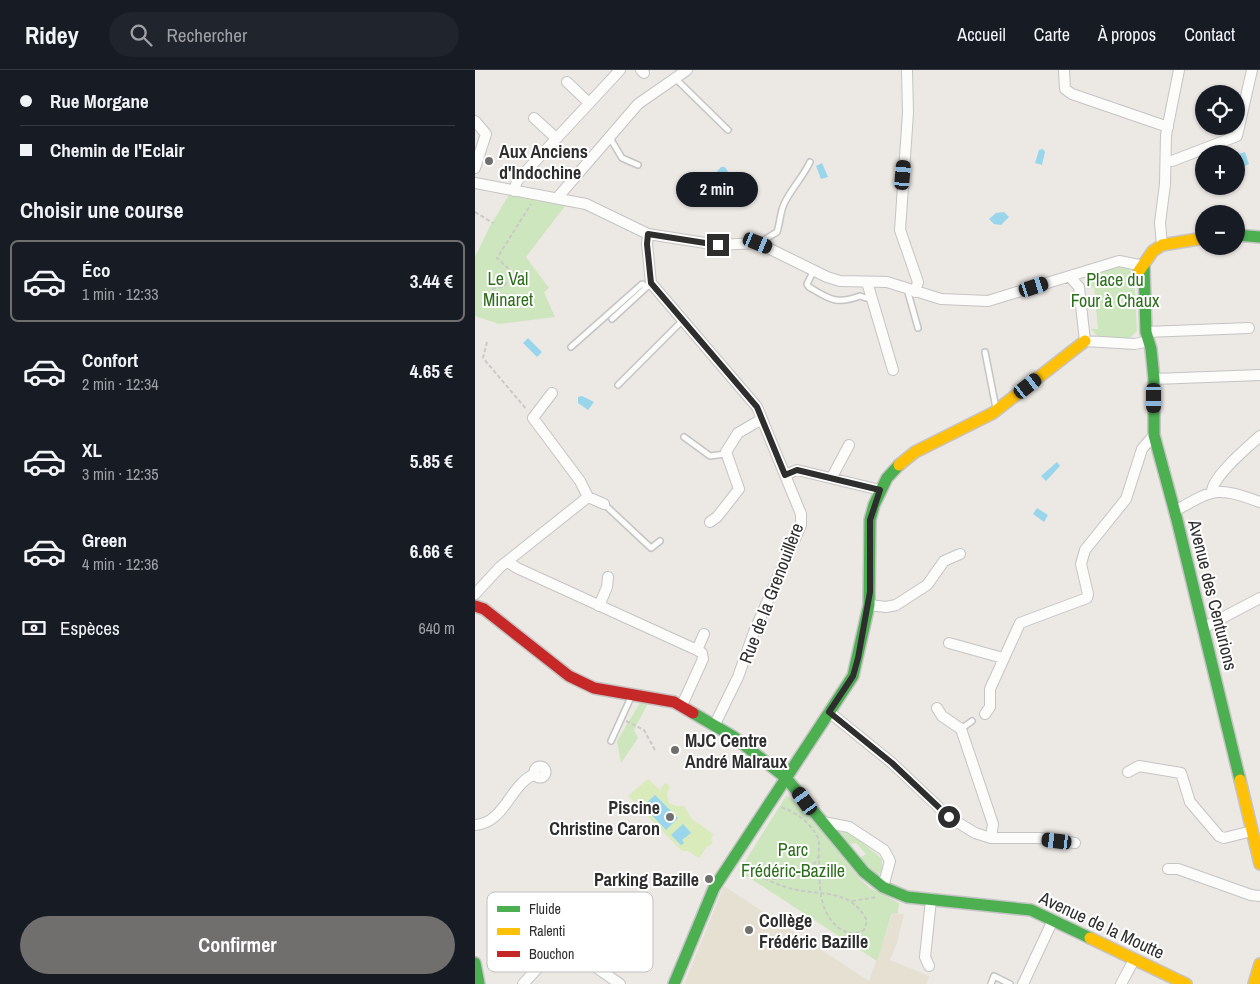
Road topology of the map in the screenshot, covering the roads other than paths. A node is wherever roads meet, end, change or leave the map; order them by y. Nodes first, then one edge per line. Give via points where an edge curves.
1 (620, 70) edge
2 (687, 70) edge
3 (907, 70) edge
4 (1063, 70) edge
5 (1174, 70) edge
6 (1179, 70) edge
7 (1252, 70) edge
8 (676, 79) junction
9 (567, 82) dead end
10 (1176, 83) junction
11 (588, 102) junction
12 (533, 118) dead end
13 (475, 121) edge
14 (1168, 128) junction
15 (728, 130) dead end
16 (556, 138) junction
17 (610, 138) junction
18 (1170, 156) junction
19 (810, 162) dead end
20 (638, 165) dead end
21 (475, 168) edge
22 (475, 183) edge
23 (514, 191) junction
24 (557, 197) junction
25 (648, 234) junction
26 (1245, 236) edge
27 (1260, 237) edge
28 (1195, 240) edge
29 (758, 243) junction
30 (1162, 245) junction
31 (1143, 266) junction
32 (814, 270) junction
33 (1085, 272) junction
34 (1070, 277) junction
35 (867, 282) junction
36 (649, 285) junction
37 (1079, 287) junction
38 (911, 290) junction
39 (871, 297) junction
40 (612, 319) dead end
41 (682, 321) junction
42 (918, 328) dead end
43 (1249, 328) dead end
44 (1148, 337) junction
45 (1085, 341) junction
46 (571, 347) dead end
47 (985, 352) dead end
48 (893, 370) dead end
49 (1260, 375) edge
50 (1153, 380) junction
51 (618, 385) dead end
52 (552, 393) dead end
53 (996, 411) junction
54 (763, 418) junction
55 (1154, 435) junction
56 (1260, 436) edge
57 (684, 437) dead end
58 (849, 445) dead end
59 (725, 454) junction
60 (785, 475) junction
61 (832, 477) junction
62 (880, 490) junction
63 (1212, 491) junction
64 (588, 497) junction
65 (1260, 502) edge
66 (604, 504) joint
67 (1175, 511) junction
68 (710, 522) dead end
69 (660, 541) dead end
70 (960, 554) dead end
71 (508, 562) junction
72 (608, 577) dead end
73 (475, 594) edge
74 (1260, 598) edge
75 (869, 605) junction
76 (475, 606) edge
77 (599, 606) junction
78 (1203, 628) junction
79 (704, 634) dead end
80 (949, 643) dead end
81 (697, 650) junction
82 (1003, 658) junction
83 (633, 695) junction
84 (682, 706) junction
85 (937, 708) dead end
86 (829, 712) junction
87 (985, 714) dead end
88 (972, 721) dead end
89 (715, 724) junction
90 (961, 729) junction
91 (611, 741) dead end
92 (1128, 772) dead end
93 (535, 774) dead end
94 (786, 778) junction
95 (823, 822) junction
96 (475, 825) edge
97 (1252, 831) junction
98 (991, 838) junction
99 (1075, 843) dead end
100 (1260, 864) edge
101 (1167, 869) dead end
102 (883, 887) junction
103 (1260, 896) edge
104 (931, 900) junction
105 (1053, 920) junction
106 (1134, 960) junction
107 (475, 963) edge
108 (1260, 964) edge
109 (929, 966) dead end
110 (534, 972) edge
111 (603, 972) edge
112 (479, 984) edge
113 (523, 984) edge
114 (620, 984) edge
115 (674, 984) edge
116 (991, 984) edge
117 (1010, 984) edge
118 (1023, 984) edge
119 (1121, 984) edge
120 (1186, 984) edge
121 (1253, 984) edge

1 - 11 street
2 - 8 street
3 - 38 street via 908,113 899,230 917,282
4 - 14 street via 1065,89 1072,94
5 - 10 street
6 - 10 street
7 - 18 street via 1237,136 1193,152
8 - 15 lane
8 - 17 street via 638,104
9 - 11 street
10 - 14 street
11 - 16 street
12 - 16 street
13 - 21 street via 485,134
14 - 18 street
16 - 23 street via 517,181
17 - 20 lane via 622,158
17 - 24 street
18 - 30 street via 1160,223
19 - 29 lane via 785,202 777,232
22 - 23 street
23 - 24 street
24 - 25 street via 586,204
25 - 29 street via 718,245
25 - 36 street
26 - 27 street
28 - 30 street
29 - 32 street
30 - 31 street via 1153,251
31 - 33 street via 1119,261
31 - 44 street, Avenue des Centurions
32 - 35 street via 840,281
32 - 39 lane via 807,284 831,300
33 - 34 street
33 - 37 street via 1083,284
34 - 37 street
34 - 38 street via 988,301 941,299
35 - 38 street via 887,282
35 - 39 street
36 - 40 lane
36 - 41 street, Rue de la Grenouillère
36 - 46 lane via 641,284
37 - 45 street
38 - 42 lane
39 - 48 street
41 - 51 lane
41 - 54 street, Rue de la Grenouillère
43 - 44 street
44 - 45 street via 1135,344
44 - 50 street, Avenue des Centurions
45 - 53 street
47 - 53 lane
49 - 50 street
50 - 55 street, Avenue des Centurions
52 - 64 street via 533,418 580,481
53 - 62 street via 915,452 897,466
54 - 59 street via 738,433
54 - 60 street, Rue de la Grenouillère
55 - 67 street, Avenue des Centurions
55 - 82 street via 1142,449 1126,499 1085,550 1081,564 1087,598 1020,623
56 - 63 street via 1214,483
57 - 59 lane via 710,456
58 - 61 street
59 - 68 street via 740,486
60 - 61 street via 797,470
60 - 89 street, Rue de la Grenouillère via 801,514 801,525
61 - 62 street
62 - 75 street via 870,520
63 - 65 street
63 - 67 street
64 - 66 street
64 - 71 street
66 - 69 lane via 651,548
67 - 78 street, Avenue des Centurions
70 - 75 street via 944,561 927,585 896,606
71 - 73 street
71 - 77 street
72 - 77 street
74 - 78 street
75 - 86 street via 853,676
76 - 83 street, Avenue de la Moutte via 484,609 576,681 593,688
77 - 81 street
78 - 97 street, Avenue des Centurions
79 - 81 street
80 - 82 street
81 - 84 street via 703,659
82 - 87 street via 990,688 990,708
83 - 84 street, Avenue de la Moutte via 667,700
83 - 91 lane
84 - 89 street, Avenue de la Moutte
85 - 90 street via 942,716
86 - 94 street
86 - 98 street via 892,763 949,817 975,833
88 - 90 lane
89 - 94 street, Avenue de la Moutte
90 - 98 street via 993,824
92 - 97 street via 1139,766 1181,773 1190,802 1219,836 1224,838
93 - 96 street via 523,779 499,812
94 - 95 street, Avenue de la Moutte
94 - 115 street via 711,892
95 - 102 street, Avenue de la Moutte via 864,872
95 - 102 street via 849,827 884,850 889,861
97 - 100 street, Avenue des Centurions
98 - 99 street via 1039,838
101 - 103 street via 1178,869
102 - 104 street, Avenue de la Moutte via 907,897
104 - 105 street, Avenue de la Moutte via 1031,910
104 - 109 street via 925,957
105 - 106 street, Avenue de la Moutte
105 - 118 street
106 - 119 street
106 - 120 street, Avenue de la Moutte
107 - 112 street
108 - 121 street
110 - 113 street
111 - 114 street
116 - 117 lane via 994,976

